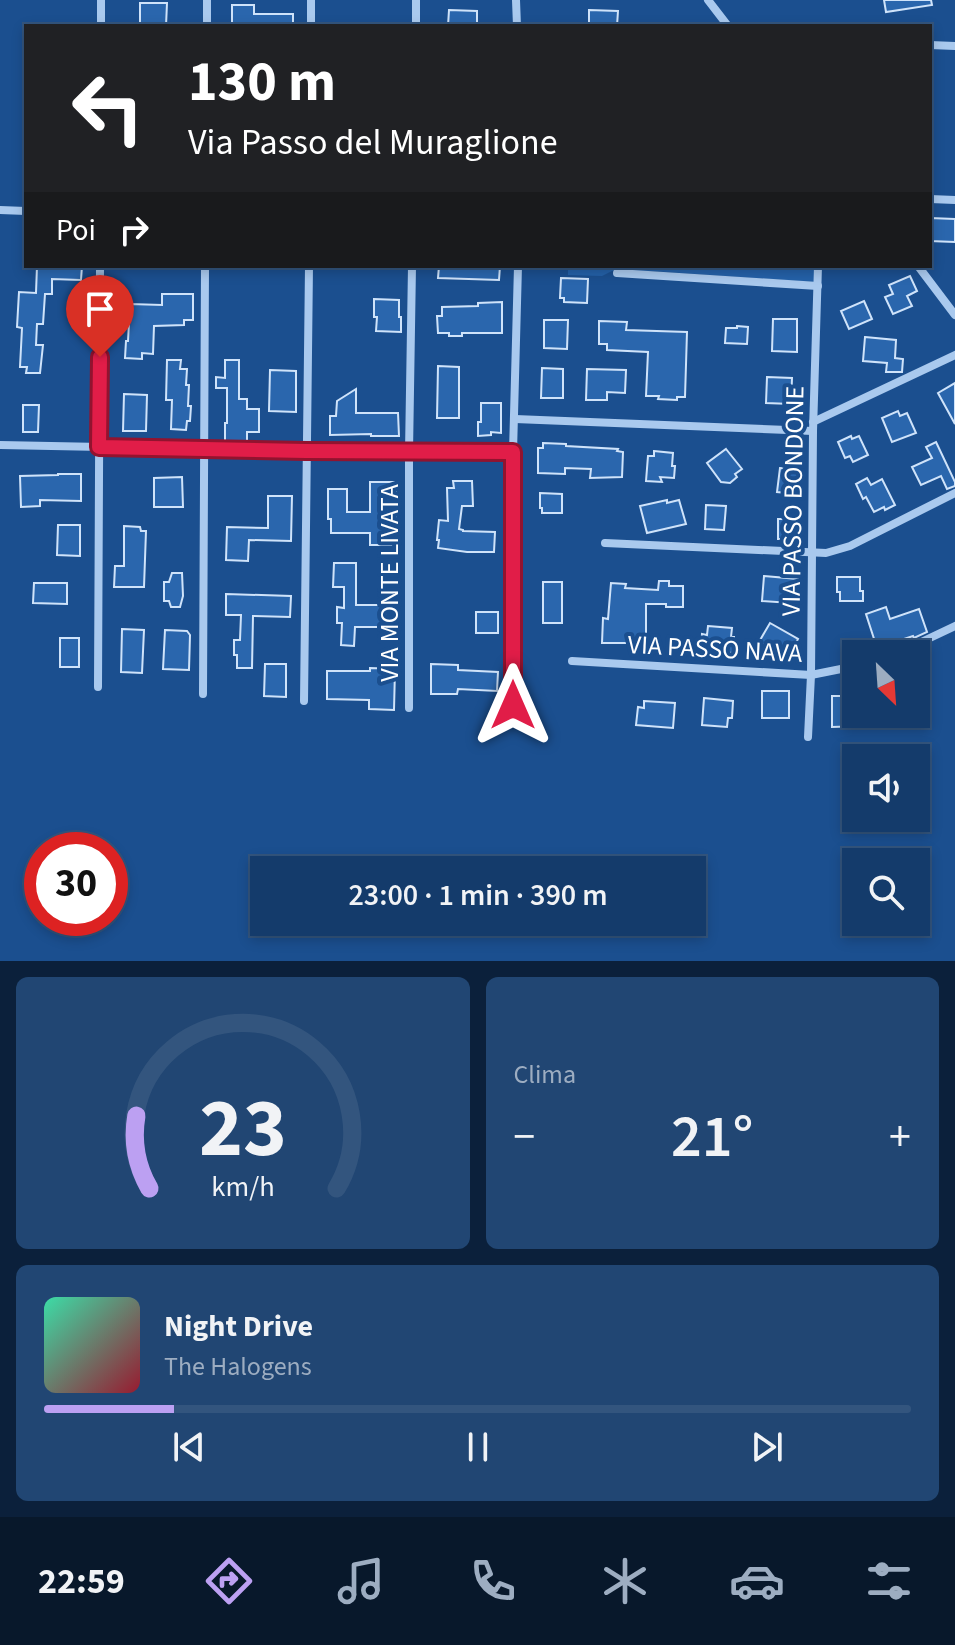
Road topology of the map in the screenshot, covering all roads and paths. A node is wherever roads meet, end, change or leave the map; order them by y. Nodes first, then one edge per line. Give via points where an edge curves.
1 (101, 0) edge
2 (207, 0) edge
3 (311, 0) edge
4 (416, 0) edge
5 (516, 0) edge
6 (709, 0) edge
7 (101, 24) edge
8 (207, 24) edge
9 (311, 24) edge
10 (416, 24) edge
11 (517, 24) edge
12 (727, 24) edge
13 (932, 45) edge
14 (955, 46) edge
15 (932, 199) edge
16 (955, 200) edge
17 (0, 210) edge
18 (24, 211) edge
19 (100, 268) edge
20 (205, 268) edge
21 (309, 268) edge
22 (412, 268) edge
23 (518, 268) edge
24 (818, 268) edge
25 (920, 268) edge
26 (617, 273) dead end
27 (818, 286) junction
28 (955, 315) edge
29 (955, 355) edge
30 (515, 419) junction
31 (813, 426) junction
32 (0, 445) edge
33 (99, 447) junction
34 (203, 449) junction
35 (306, 451) junction
36 (409, 452) junction
37 (513, 452) junction
38 (955, 493) edge
39 (605, 543) dead end
40 (811, 553) junction
41 (955, 626) edge
42 (926, 640) edge
43 (572, 661) dead end
44 (842, 669) edge
45 (811, 675) junction
46 (98, 687) dead end
47 (203, 694) dead end
48 (304, 701) dead end
49 (513, 705) dead end
50 (409, 708) dead end
51 (808, 737) dead end

1 - 7 street
2 - 8 street
3 - 9 street
4 - 10 street
5 - 11 street
6 - 12 street
13 - 14 street
15 - 16 street
17 - 18 street
19 - 33 street
20 - 34 street
21 - 35 street
22 - 36 street, VIA MONTE LIVATA
23 - 30 street
24 - 27 street, VIA PASSO BONDONE
25 - 28 street
26 - 27 street
27 - 31 street, VIA PASSO BONDONE
29 - 31 street
30 - 31 street
30 - 37 street
31 - 40 street, VIA PASSO BONDONE
32 - 33 street
33 - 34 street
33 - 46 street
34 - 35 street
34 - 47 street
35 - 36 street
35 - 48 street
36 - 37 street
36 - 50 street, VIA MONTE LIVATA
37 - 49 street
38 - 40 street via 850,546
39 - 40 street
40 - 45 street, VIA PASSO BONDONE
41 - 42 street
43 - 45 street, VIA PASSO NAVA
44 - 45 street, VIA PASSO NAVA
45 - 51 street, VIA PASSO BONDONE

